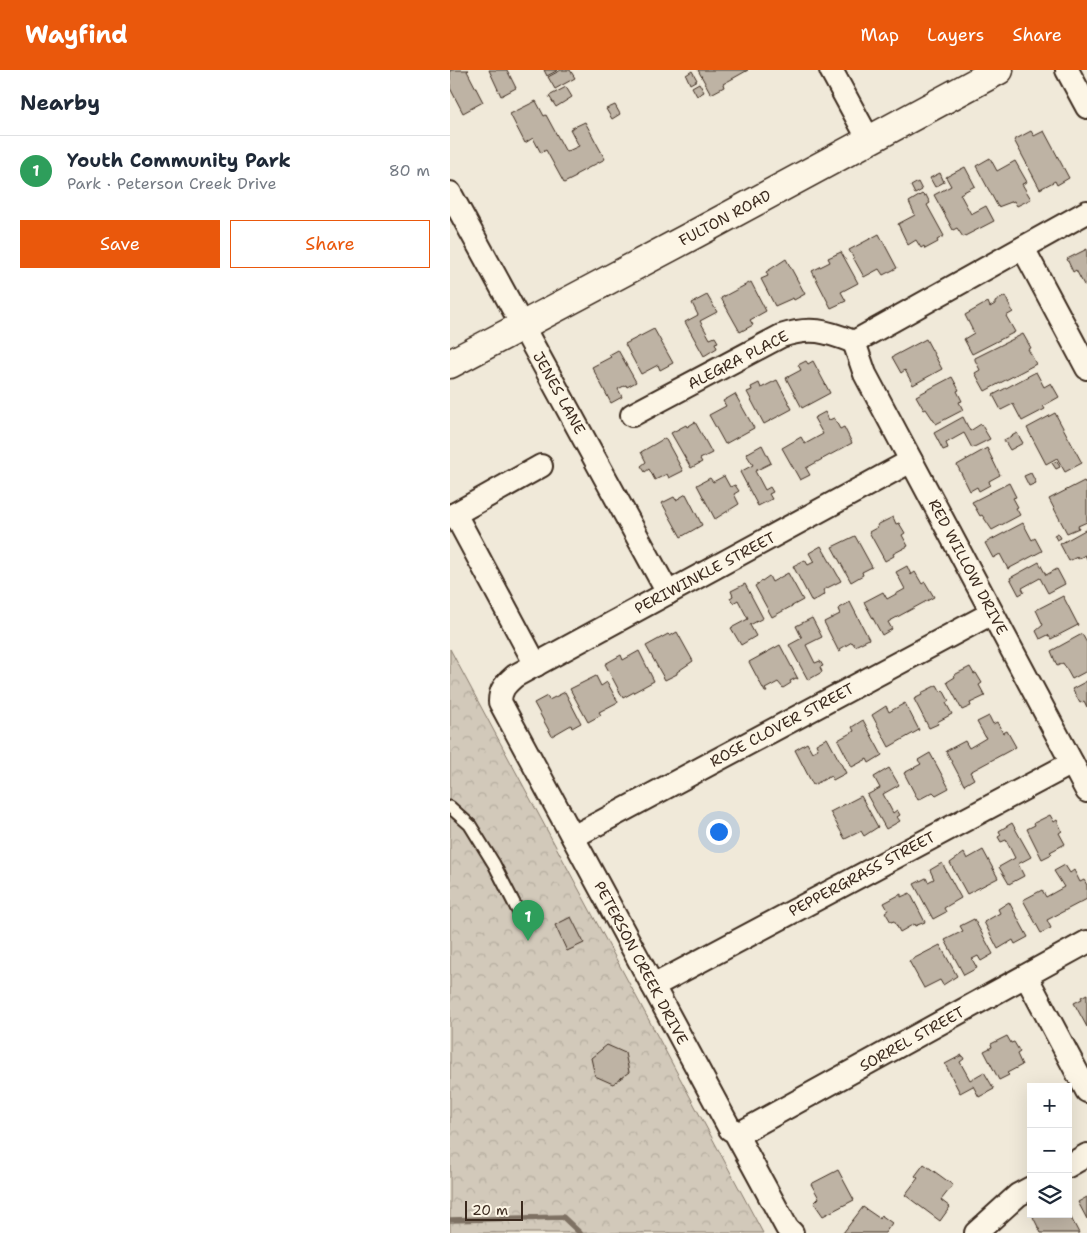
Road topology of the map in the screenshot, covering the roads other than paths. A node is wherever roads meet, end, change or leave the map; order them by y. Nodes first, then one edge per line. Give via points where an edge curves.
1 (831, 70) edge
2 (998, 70) edge
3 (1067, 70) edge
4 (1087, 107) edge
5 (869, 140) junction
6 (450, 193) edge
7 (1087, 212) edge
8 (1022, 248) junction
9 (523, 326) junction
10 (854, 342) junction
11 (450, 364) edge
12 (1087, 368) edge
13 (632, 415) dead end
14 (911, 462) junction
15 (541, 466) dead end
16 (453, 515) edge
17 (668, 593) junction
18 (992, 613) junction
19 (536, 665) junction
20 (502, 688) joint
21 (1072, 763) junction
22 (1087, 791) edge
23 (450, 806) edge
24 (573, 837) junction
25 (520, 915) dead end
26 (1087, 942) edge
27 (1026, 976) junction
28 (653, 986) junction
29 (1087, 1091) edge
30 (735, 1132) junction
31 (1087, 1155) edge
32 (1072, 1164) edge
33 (1027, 1190) edge
34 (792, 1233) edge
35 (976, 1233) edge

1 - 5 street
2 - 5 main road, FULTON ROAD
3 - 4 street
5 - 9 main road, FULTON ROAD
6 - 9 street, JENES LANE
7 - 8 street
8 - 10 street
8 - 12 street
9 - 11 main road, FULTON ROAD
9 - 17 street, JENES LANE
10 - 13 street, ALEGRA PLACE via 830,332 797,330
10 - 14 street, RED WILLOW DRIVE via 865,374
14 - 17 street, PERIWINKLE STREET
14 - 18 street, RED WILLOW DRIVE
15 - 16 street
16 - 19 street
17 - 19 street, PERIWINKLE STREET
18 - 21 street, RED WILLOW DRIVE
18 - 24 street, ROSE CLOVER STREET
19 - 20 street, PERIWINKLE STREET via 515,676
20 - 24 street, PETERSON CREEK DRIVE via 500,702
21 - 22 street, RED WILLOW DRIVE
21 - 28 street, PEPPERGRASS STREET
23 - 25 lane via 470,825
24 - 28 street, PETERSON CREEK DRIVE
26 - 27 street, SORREL STREET
27 - 29 street
27 - 30 street, SORREL STREET
28 - 30 street, PETERSON CREEK DRIVE via 730,1129
30 - 34 street, PETERSON CREEK DRIVE
31 - 32 street
33 - 35 street

